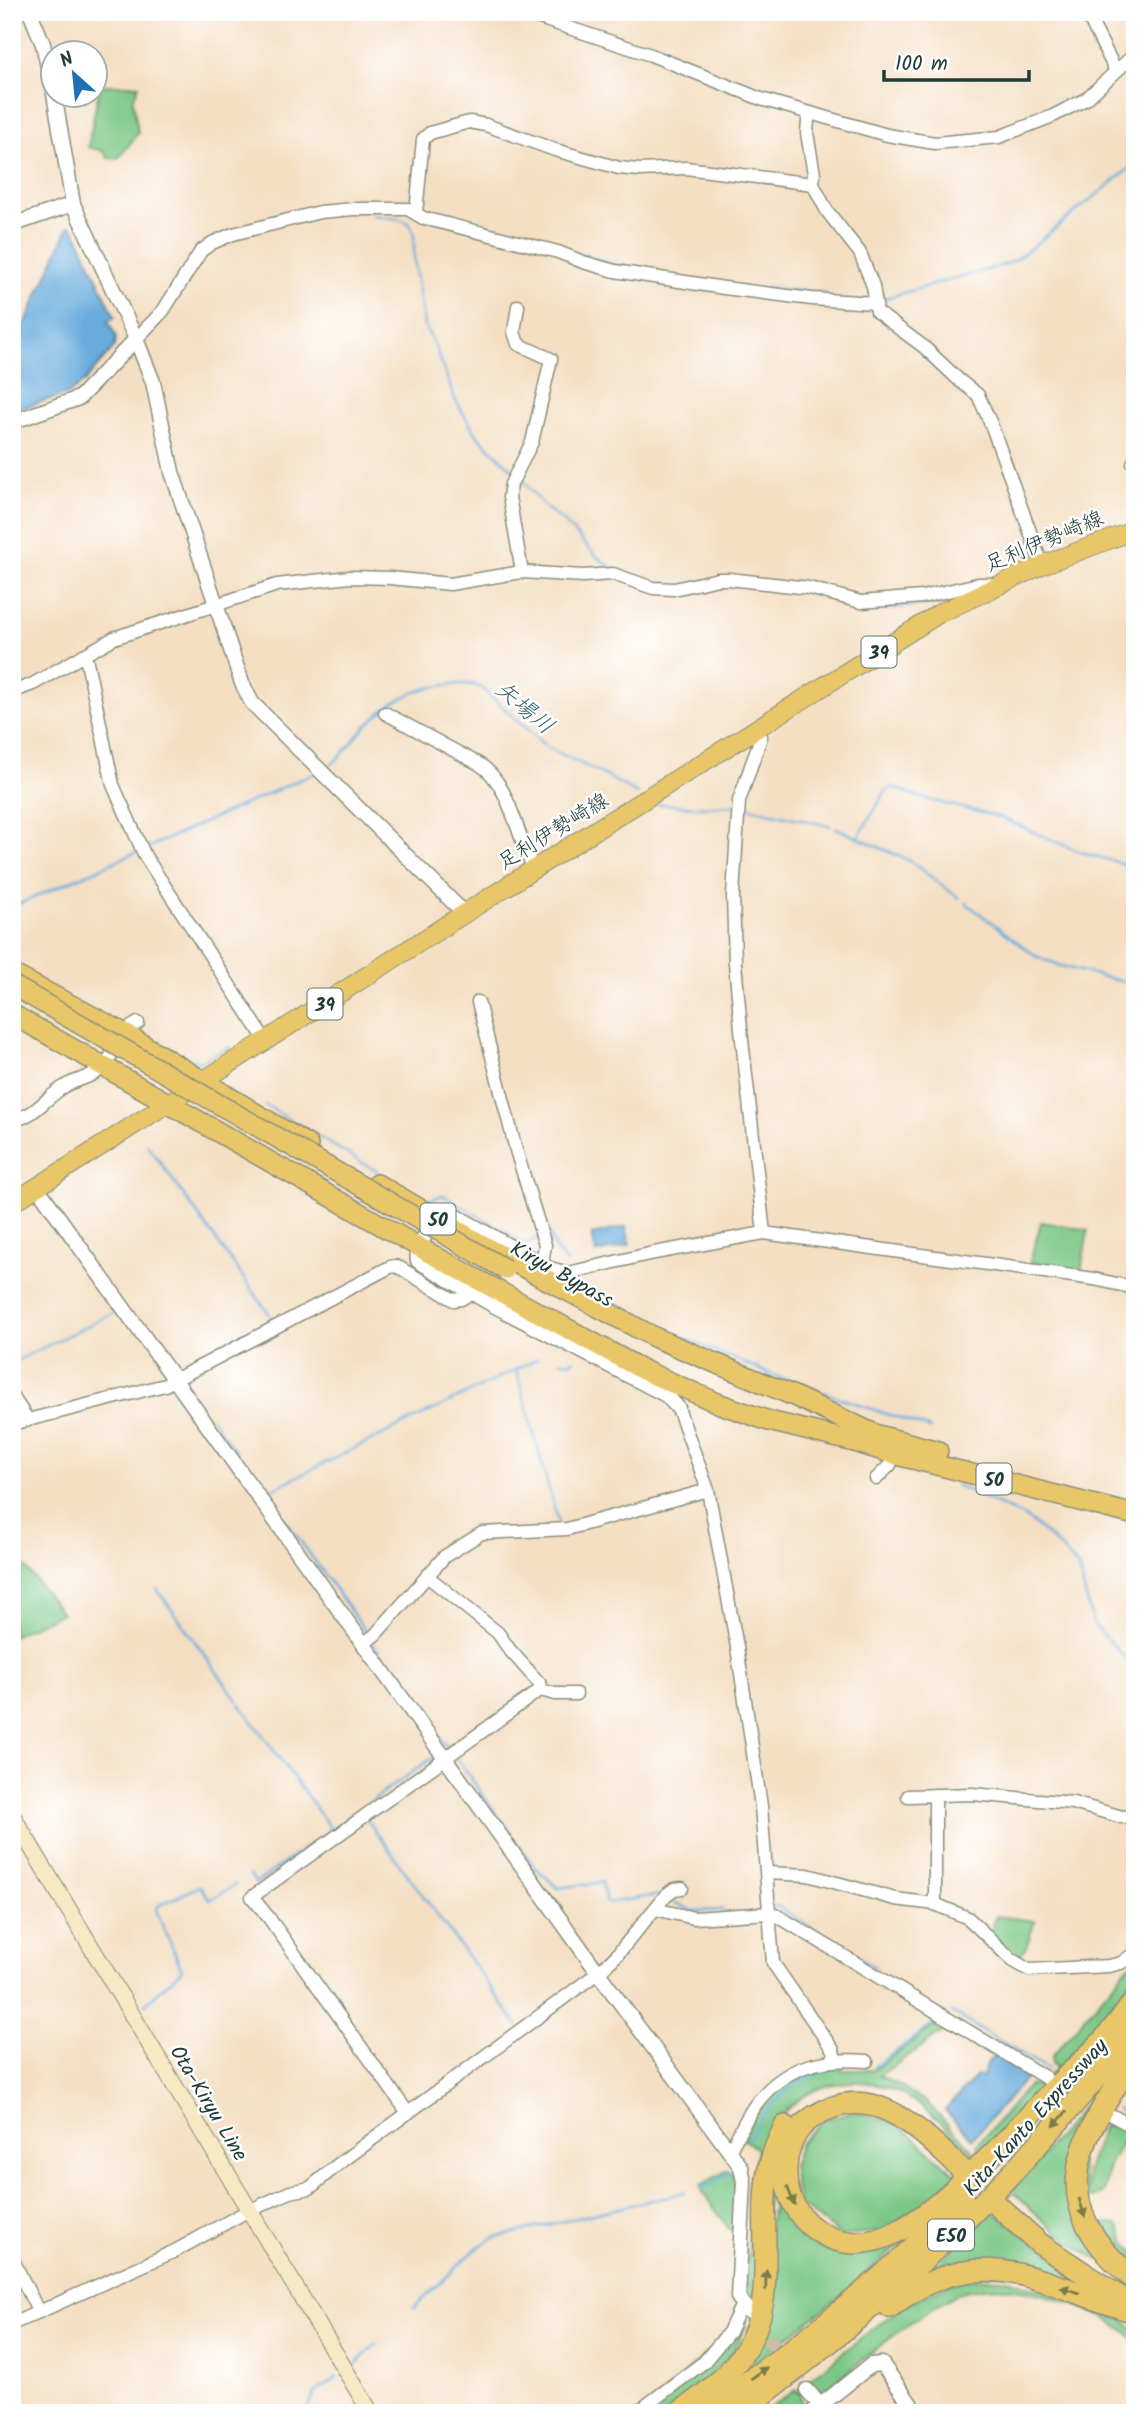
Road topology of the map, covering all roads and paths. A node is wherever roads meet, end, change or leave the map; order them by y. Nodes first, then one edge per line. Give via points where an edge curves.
1 (30, 12) edge
2 (521, 12) edge
3 (1086, 12) edge
4 (41, 38) edge
5 (1135, 54) edge
6 (1116, 71) junction
7 (56, 108) edge
8 (811, 113) junction
9 (813, 184) junction
10 (73, 204) junction
11 (416, 214) junction
12 (12, 225) edge
13 (874, 303) junction
14 (518, 306) dead end
15 (136, 339) junction
16 (12, 422) edge
17 (1135, 530) edge
18 (1042, 565) junction
19 (522, 572) junction
20 (998, 584) junction
21 (216, 604) junction
22 (83, 655) junction
23 (12, 692) edge
24 (385, 713) dead end
25 (757, 728) junction
26 (534, 869) junction
27 (465, 914) junction
28 (12, 974) edge
29 (12, 985) edge
30 (12, 999) edge
31 (478, 1002) dead end
32 (12, 1014) edge
33 (131, 1028) junction
34 (266, 1041) junction
35 (104, 1065) junction
36 (203, 1080) junction
37 (168, 1102) junction
38 (12, 1121) edge
39 (37, 1187) junction
40 (12, 1203) edge
41 (436, 1218) junction
42 (764, 1233) junction
43 (419, 1246) junction
44 (542, 1264) junction
45 (502, 1275) junction
46 (1135, 1288) edge
47 (471, 1293) junction
48 (178, 1377) junction
49 (12, 1396) edge
50 (678, 1408) joint
51 (28, 1420) junction
52 (12, 1424) edge
53 (879, 1436) junction
54 (855, 1442) junction
55 (893, 1454) junction
56 (876, 1479) dead end
57 (708, 1490) junction
58 (1135, 1501) edge
59 (1135, 1515) edge
60 (427, 1576) junction
61 (364, 1643) junction
62 (540, 1690) junction
63 (576, 1694) dead end
64 (446, 1757) junction
65 (908, 1796) dead end
66 (935, 1796) junction
67 (1135, 1816) edge
68 (14, 1821) edge
69 (766, 1873) junction
70 (682, 1888) dead end
71 (660, 1902) junction
72 (935, 1904) junction
73 (768, 1909) junction
74 (1135, 1953) edge
75 (599, 1972) junction
76 (1135, 2001) edge
77 (1135, 2029) edge
78 (1102, 2042) junction
79 (1135, 2057) edge
80 (835, 2059) junction
81 (867, 2061) dead end
82 (1046, 2078) dead end
83 (408, 2113) junction
84 (1113, 2116) dead end
85 (1135, 2128) edge
86 (729, 2151) junction
87 (250, 2211) junction
88 (12, 2258) edge
89 (1135, 2280) edge
90 (1135, 2288) edge
91 (745, 2307) joint
92 (1135, 2310) edge
93 (38, 2311) junction
94 (12, 2323) edge
95 (807, 2390) tunnel mouth
96 (816, 2409) edge
97 (370, 2413) edge
98 (636, 2413) edge
99 (679, 2413) edge
100 (703, 2413) edge
101 (741, 2413) edge
102 (917, 2413) edge

1 - 4 street
2 - 8 street
3 - 6 street
5 - 6 street
6 - 8 street via 1086,99 999,137 935,143 887,135
7 - 10 street
8 - 9 street via 807,133
9 - 11 street via 686,167 619,168 469,122 423,139
9 - 13 street via 827,211 860,253 873,286
10 - 12 street
10 - 15 street
11 - 13 street via 615,271 811,299
11 - 15 street via 408,209 320,212 212,243 201,251 163,311
13 - 18 street via 877,312 978,395
14 - 19 street via 514,332 518,344 551,359 532,442 509,498
15 - 16 street via 79,398
15 - 21 street via 153,382 172,472
17 - 18 main road, 足利伊勢崎線 / 39
18 - 20 main road, 足利伊勢崎線 / 39
19 - 20 street via 613,574 653,588 674,589 729,579 809,588 861,602
19 - 21 street via 450,584 390,578 314,580 277,585
20 - 25 main road, 足利伊勢崎線 / 39 via 940,613
21 - 22 street via 114,638
21 - 27 street via 252,703
22 - 23 street
22 - 34 street via 113,785 145,856
24 - 26 street via 491,772
25 - 26 main road, 足利伊勢崎線 / 39
25 - 42 street via 761,737 739,805 733,895 735,964
26 - 27 main road, 足利伊勢崎線 / 39
27 - 34 main road, 足利伊勢崎線 / 39
28 - 33 highway, 50
29 - 45 highway, Kiryu Bypass / 50, bridge
30 - 45 highway, Kiryu Bypass / 50
31 - 44 street via 545,1245
32 - 35 highway, 50
33 - 35 street
33 - 36 highway, 50
34 - 36 main road, 足利伊勢崎線 / 39
35 - 37 highway, 50
35 - 38 street via 68,1085 30,1115
36 - 37 main road, 足利伊勢崎線 / 39
36 - 41 highway, 50
37 - 39 main road, 足利伊勢崎線 / 39
37 - 43 highway, 50
39 - 40 main road, 足利伊勢崎線 / 39
39 - 48 street
41 - 43 street
41 - 44 street via 449,1210
41 - 53 highway, 50 via 656,1338
42 - 44 street via 568,1273
42 - 46 street
43 - 47 street via 418,1261
43 - 54 highway, 50 via 643,1370 757,1417
45 - 53 highway, Kiryu Bypass / 50 via 690,1367 797,1411
45 - 54 highway, Kiryu Bypass / 50 via 649,1361 708,1388
47 - 48 street via 454,1300 400,1268 390,1267
47 - 50 street via 666,1395
48 - 51 street via 165,1385
48 - 61 street
49 - 51 street
50 - 57 street
51 - 52 street
53 - 58 highway, Kiryu Bypass / 50
54 - 55 highway, Kiryu Bypass / 50
55 - 56 street via 890,1465
55 - 59 highway, Kiryu Bypass / 50
57 - 60 street via 567,1529 482,1533 445,1556
57 - 69 street via 754,1755
60 - 61 street
60 - 62 street via 498,1633 540,1684
61 - 64 street
62 - 63 street
62 - 64 street
64 - 75 street
64 - 83 street via 251,1897
65 - 66 street
66 - 67 street via 972,1794 1073,1803 1122,1817
66 - 72 street
68 - 87 main road, Ota-Kiryu Line
69 - 72 street via 808,1875
69 - 73 street
70 - 71 street
71 - 73 street via 694,1918
71 - 75 street
72 - 74 street via 968,1918 1029,1970 1109,1966
73 - 80 street via 776,1971
73 - 82 street
75 - 83 street
75 - 86 street
76 - 78 highway, Kita-Kanto Expressway / E50
77 -> 101 highway, Kita-Kanto Expressway / E50 via 972,2216 867,2313
99 -> 78 highway via 726,2376 760,2320 767,2173 785,2125 800,2108 835,2091 882,2095 933,2126 966,2167 899,2116 873,2105 830,2108 809,2120 791,2143 786,2174 800,2216 829,2237 850,2242 874,2240 894,2234 941,2201 1007,2141
100 -> 78 highway, Kita-Kanto Expressway / E50 via 827,2321 949,2213
79 -> 89 highway via 1087,2136 1077,2169 1081,2208 1098,2243
80 - 81 street
80 - 86 street via 802,2067 770,2088
83 - 87 street via 310,2188
84 - 85 street
86 - 91 street via 744,2173 738,2291
87 - 93 street via 175,2251
87 - 97 main road, Ota-Kiryu Line
88 - 93 street
90 - 92 highway via 1116,2282 1003,2203 1040,2244
91 - 98 street via 704,2362
92 -> 101 highway via 1000,2270 951,2273 901,2298 765,2401
93 - 94 street
95 - 96 street
96 - 102 street via 877,2363

